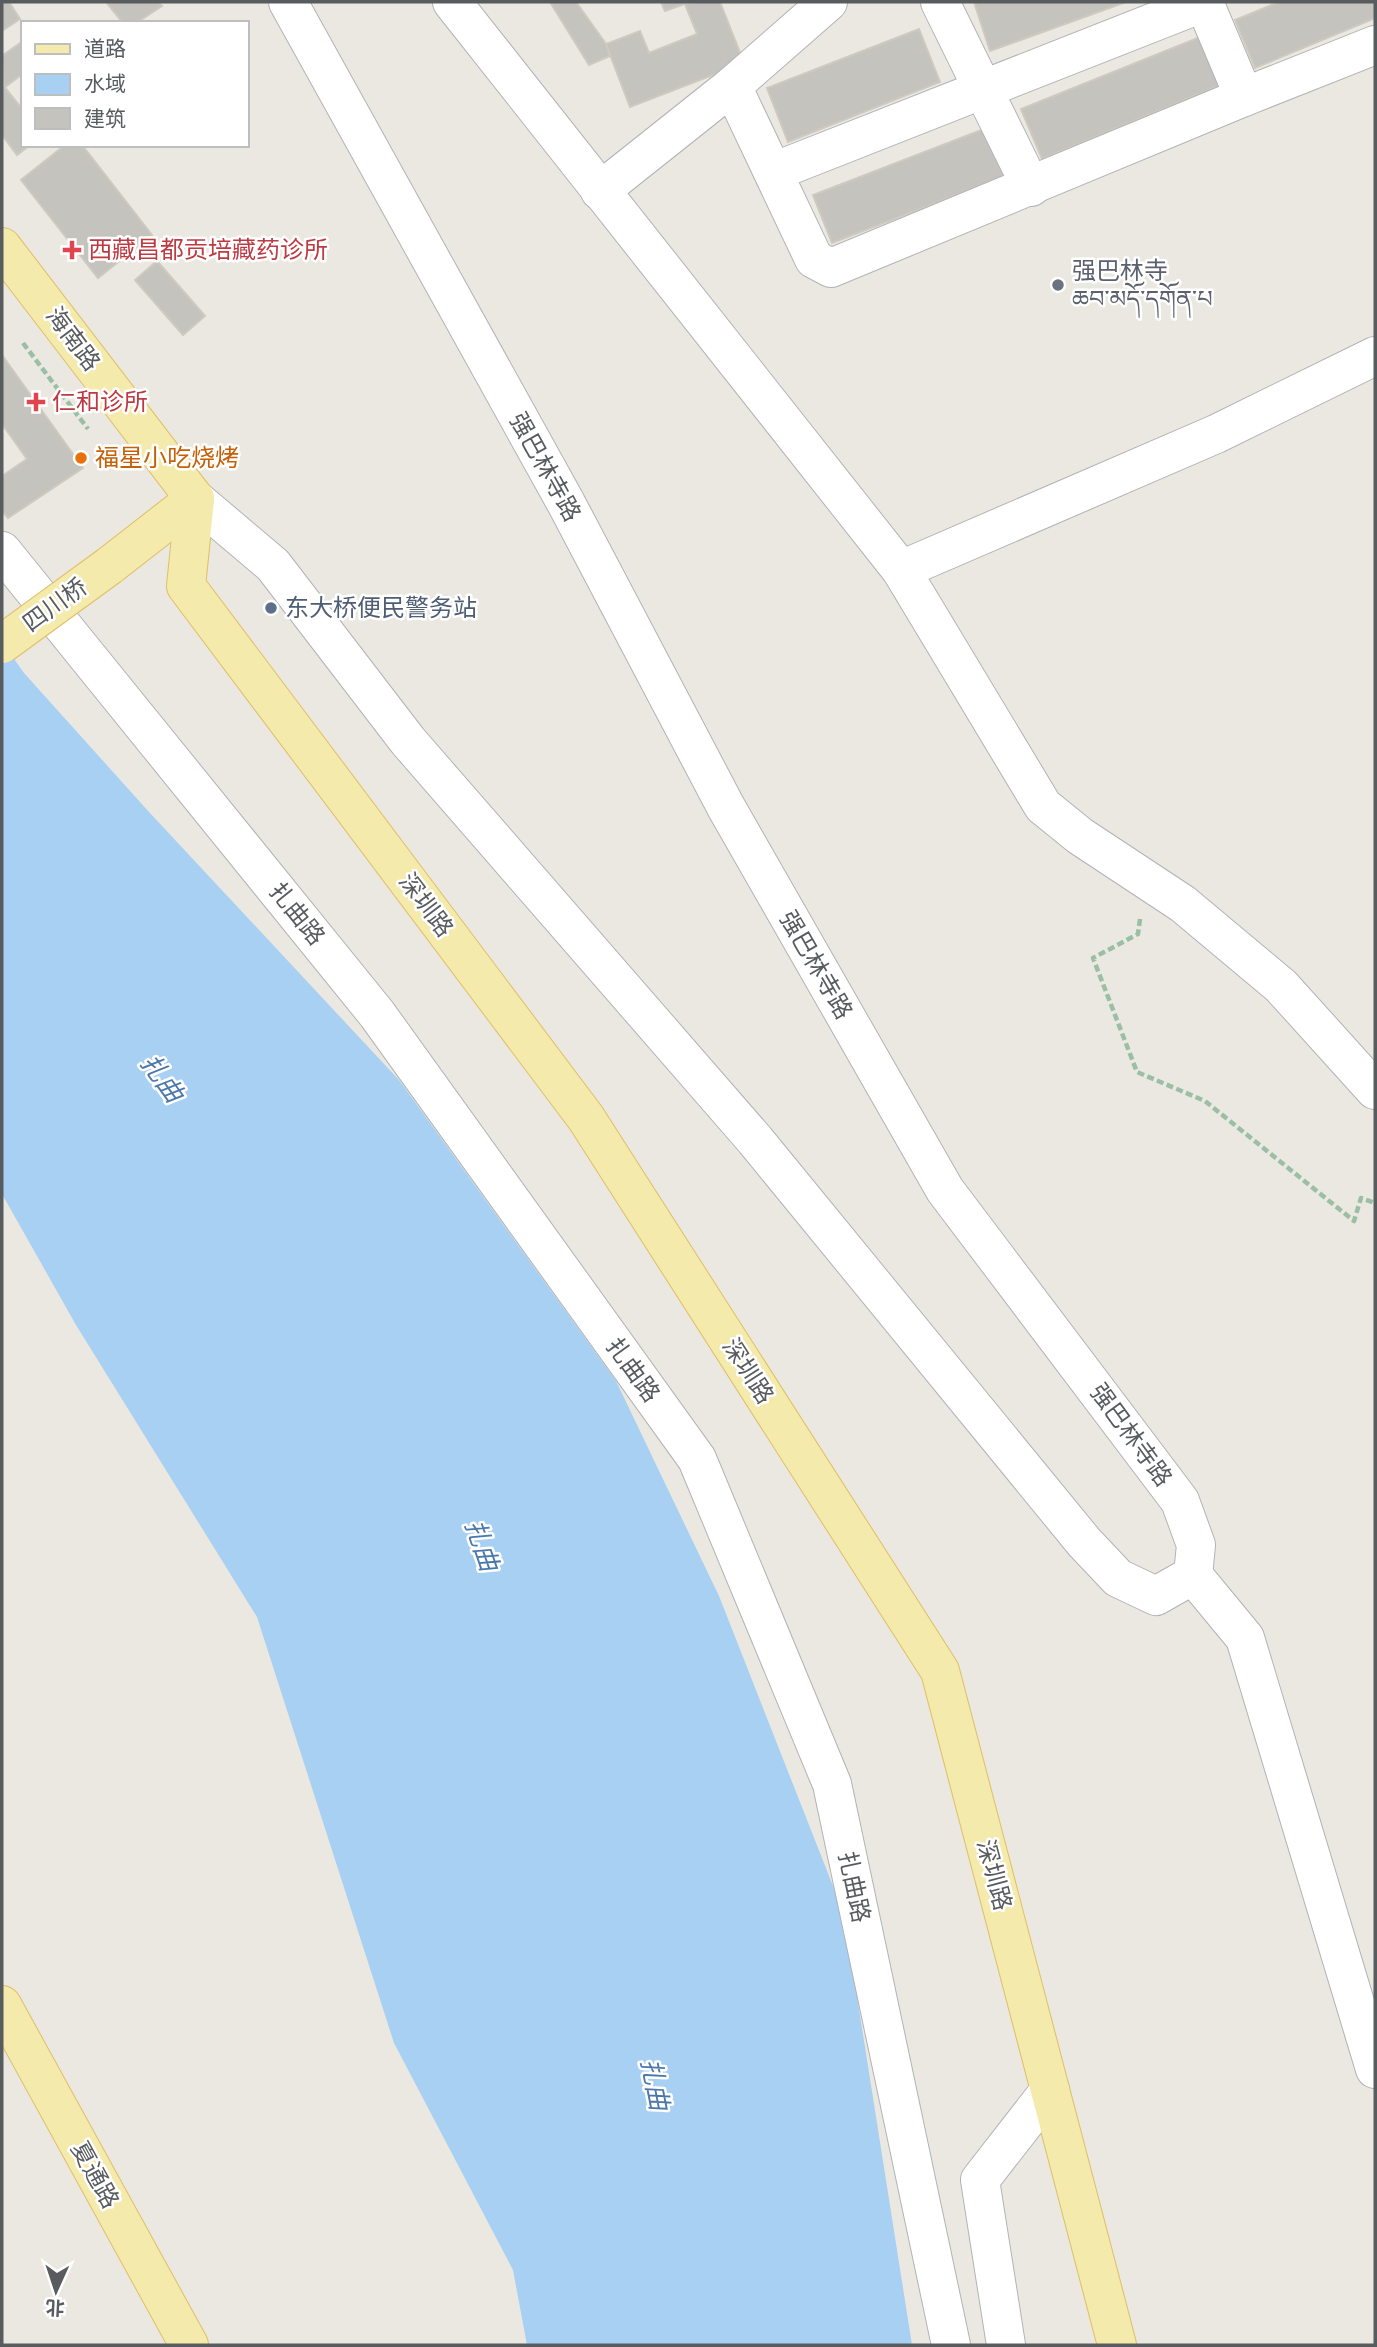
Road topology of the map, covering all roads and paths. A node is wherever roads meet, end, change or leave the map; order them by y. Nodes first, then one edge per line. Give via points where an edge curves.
1 (288, 2) edge
2 (452, 2) edge
3 (828, 2) edge
4 (940, 2) edge
5 (1205, 2) edge
6 (1375, 45) edge
7 (732, 86) junction
8 (984, 89) junction
9 (1244, 97) junction
10 (773, 172) junction
11 (1031, 187) junction
12 (600, 191) junction
13 (2, 247) edge
14 (18, 335) dead end
15 (1375, 356) edge
16 (88, 429) dead end
17 (195, 499) junction
18 (2, 551) edge
19 (901, 570) junction
20 (2, 644) edge
21 (1147, 880) junction
22 (1375, 1090) edge
23 (1375, 1203) edge
24 (1192, 1575) junction
25 (2, 2005) edge
26 (1375, 2069) edge
27 (1051, 2090) junction
28 (189, 2345) edge
29 (951, 2345) edge
30 (1006, 2345) edge
31 (1117, 2345) edge

1 - 24 street, 强巴林寺路 via 566,503 726,807 945,1190 1180,1501 1196,1545
2 - 12 street
3 - 7 street
4 - 8 street
5 - 8 street
5 - 9 street
6 - 9 street
7 - 10 street
7 - 12 street
8 - 10 street
8 - 11 street
9 - 11 street
10 - 11 street via 814,259 831,268
12 - 19 street
13 - 17 main road, 海南路
14 - 16 path
15 - 19 street via 1216,434
17 - 20 main road, 四川桥, bridge
17 - 24 street via 273,565 408,741 755,1140 1084,1542 1118,1578 1156,1595
17 - 27 main road, 深圳路 via 186,586 586,1118 940,1671
18 - 29 street, 扎曲路 via 377,1014 697,1459 832,1784
19 - 21 street via 1043,806
21 - 22 street via 1183,904 1281,986
21 - 23 path via 1138,934 1093,958 1137,1072 1205,1101 1354,1221 1361,1198
24 - 26 street via 1245,1639
25 - 28 main road, 夏通路
27 - 30 street via 980,2180
27 - 31 main road, 深圳路

